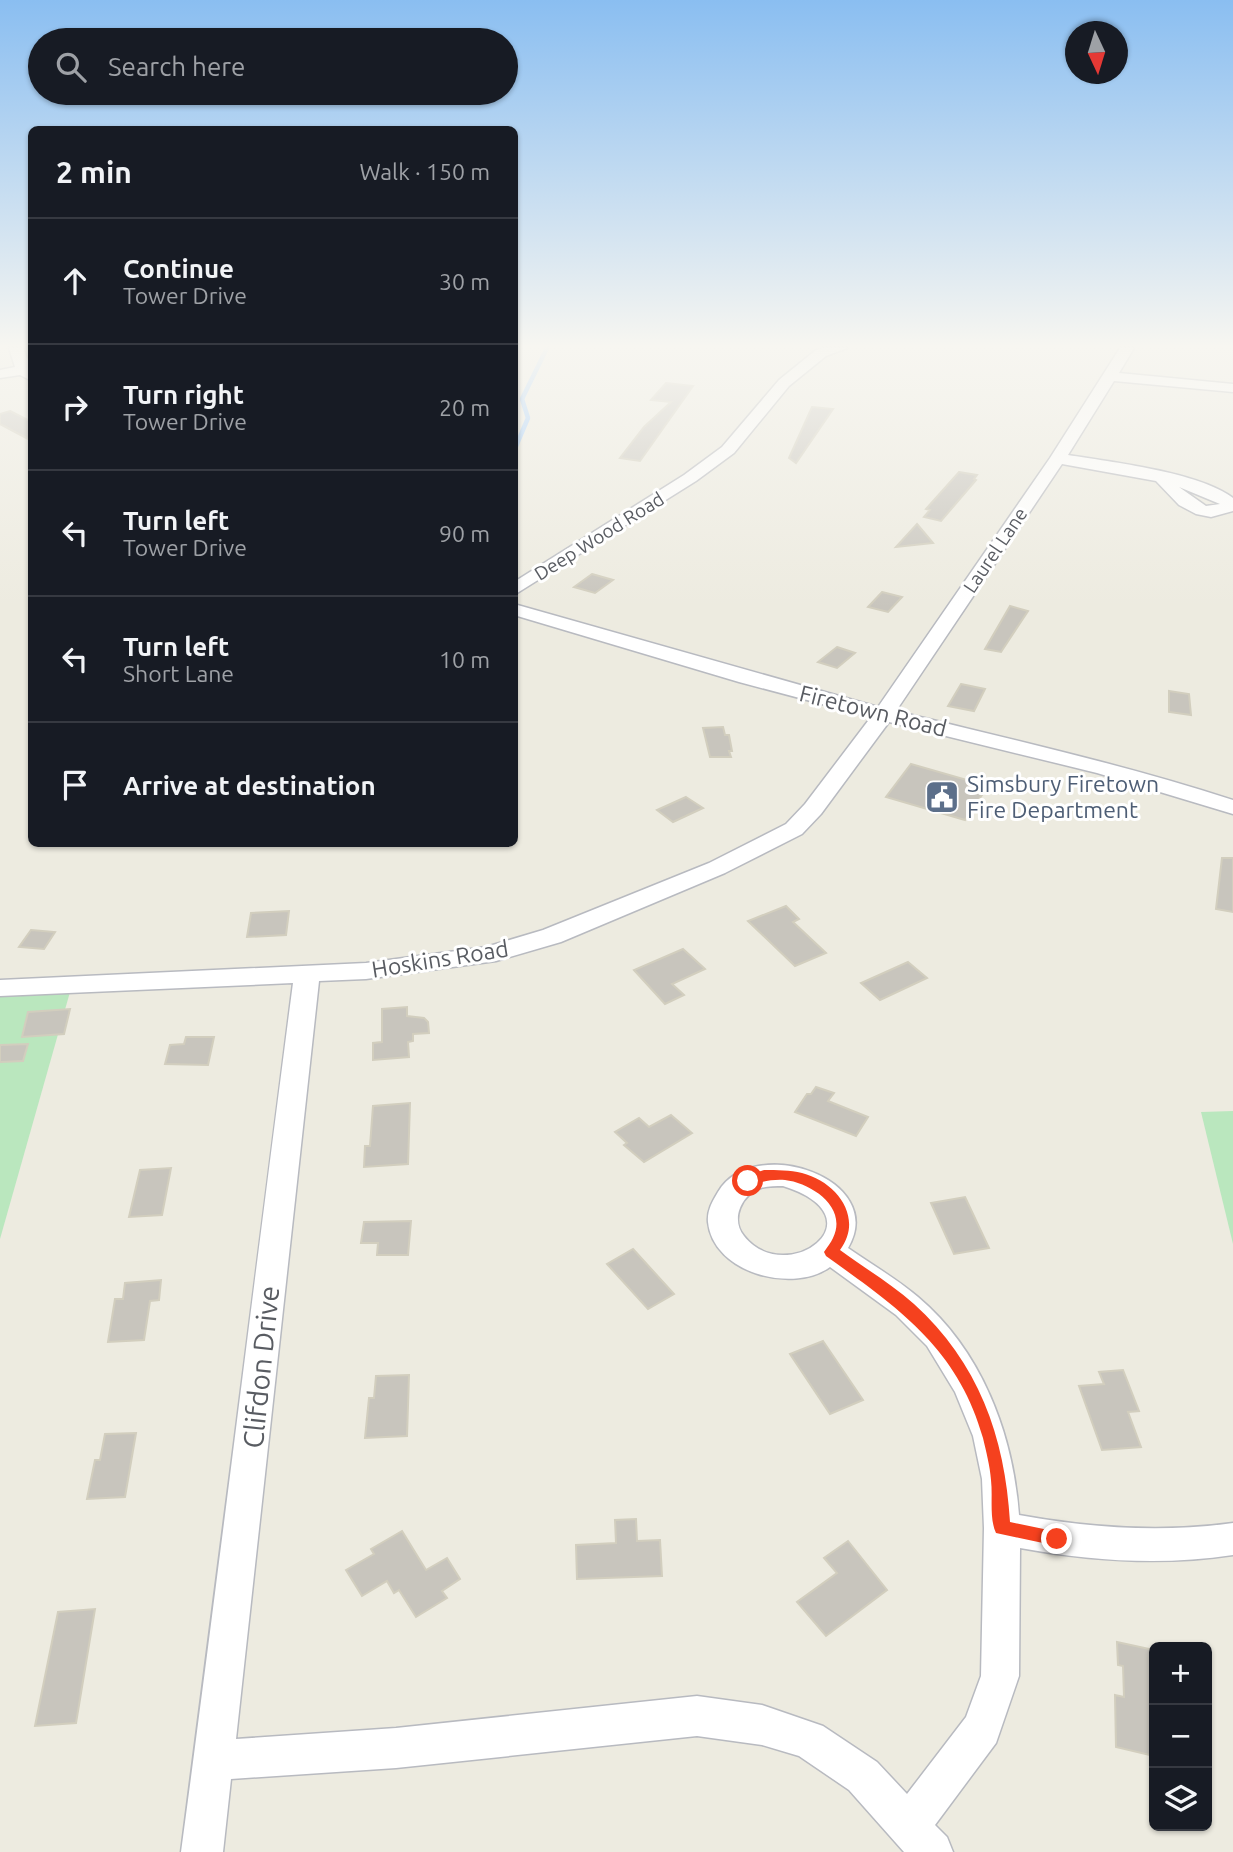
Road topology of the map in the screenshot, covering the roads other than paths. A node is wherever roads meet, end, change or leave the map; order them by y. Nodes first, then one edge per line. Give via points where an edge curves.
1 (741, 434) edge
2 (1073, 434) edge
3 (1058, 458) junction
4 (1163, 479) dead end
5 (518, 587) edge
6 (518, 610) edge
7 (883, 715) junction
8 (1233, 807) edge
9 (307, 975) junction
10 (0, 988) edge
11 (831, 1252) dead end
12 (1002, 1528) junction
13 (1233, 1539) edge
14 (213, 1760) junction
15 (921, 1838) edge
16 (202, 1852) edge

1 - 5 street, Deep Wood Road via 691,478
2 - 3 street, Laurel Lane
3 - 4 street
3 - 7 street, Laurel Lane
6 - 7 street, Firetown Road
7 - 8 street, Firetown Road via 1073,760
7 - 9 street, Hoskins Road via 794,829 717,868 552,936 487,955 418,967
9 - 10 street, Hoskins Road
9 - 14 street, Clifdon Drive
11 - 12 street via 907,1306 938,1337 969,1386 990,1436
12 - 13 street via 1132,1546 1199,1545
12 - 15 street via 1000,1676 982,1729
14 - 15 street via 396,1748 697,1716 762,1725 808,1740 863,1776
14 - 16 street, Clifdon Drive

